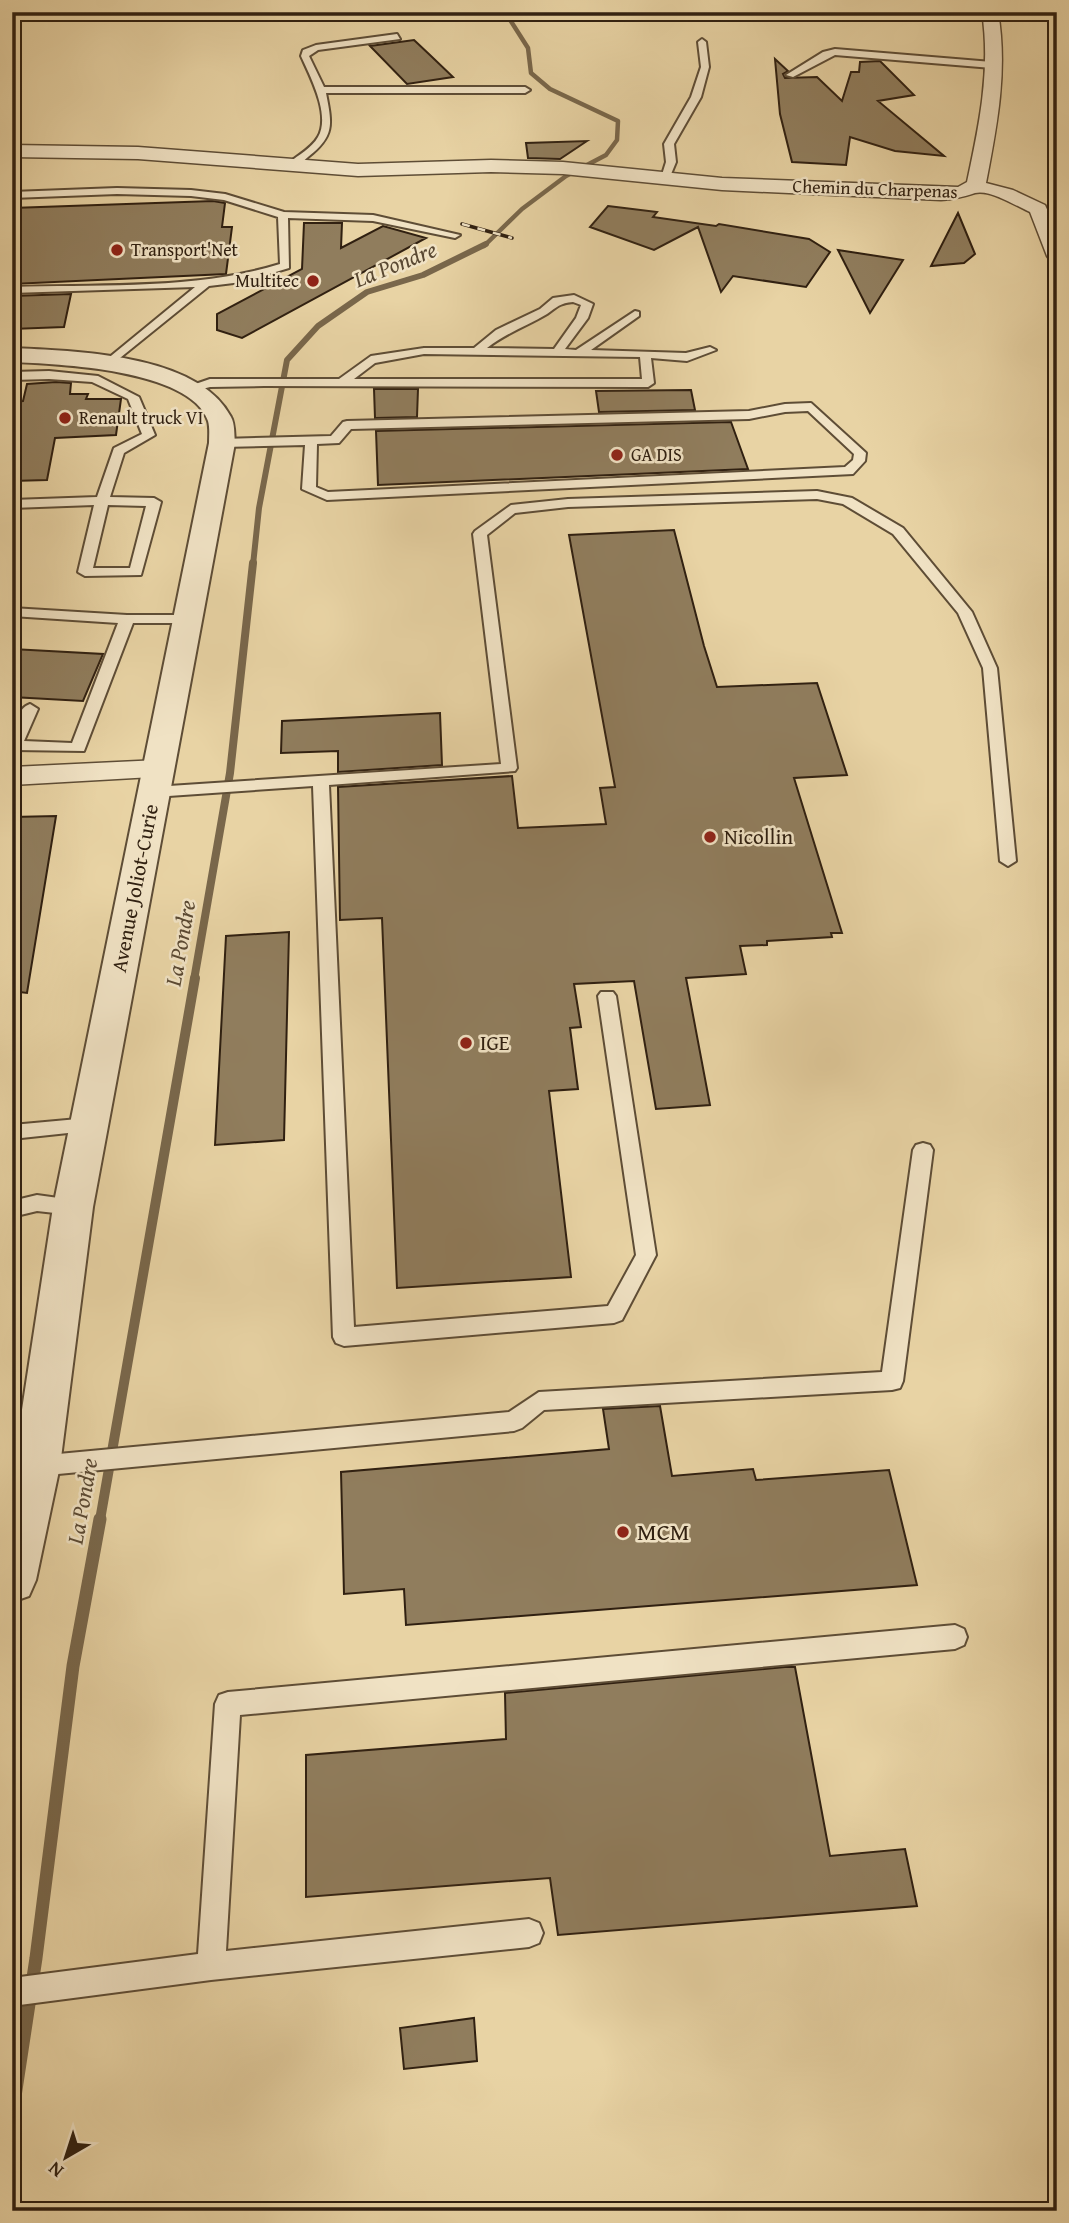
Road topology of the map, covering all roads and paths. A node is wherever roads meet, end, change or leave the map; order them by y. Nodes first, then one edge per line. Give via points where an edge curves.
1 (990, 12) edge
2 (397, 37) dead end
3 (702, 41) dead end
4 (992, 65) junction
5 (790, 75) dead end
6 (321, 90) junction
7 (525, 90) dead end
8 (12, 151) edge
9 (292, 165) junction
10 (664, 179) junction
11 (975, 186) junction
12 (12, 195) edge
13 (283, 215) junction
14 (455, 235) dead end
15 (1057, 256) edge
16 (206, 283) junction
17 (12, 290) edge
18 (635, 313) dead end
19 (710, 350) dead end
20 (476, 352) junction
21 (557, 353) junction
22 (579, 353) junction
23 (645, 354) junction
24 (12, 355) edge
25 (110, 362) junction
26 (12, 376) edge
27 (342, 382) junction
28 (187, 389) junction
29 (311, 441) junction
30 (235, 442) junction
31 (102, 501) junction
32 (12, 504) edge
33 (12, 612) edge
34 (127, 619) junction
35 (188, 619) junction
36 (30, 709) dead end
37 (12, 776) edge
38 (156, 781) junction
39 (321, 781) junction
40 (1008, 861) dead end
41 (607, 996) dead end
42 (89, 1125) junction
43 (12, 1132) edge
44 (923, 1150) dead end
45 (73, 1208) junction
46 (12, 1209) edge
47 (37, 1466) junction
48 (12, 1580) edge
49 (955, 1637) dead end
50 (529, 1933) dead end
51 (211, 1966) junction
52 (12, 1992) edge

1 - 4 street, Chemin du Charpenas via 995,44
2 - 6 lane via 306,52
3 - 10 lane via 705,67 669,144 671,162
4 - 5 lane via 835,52
4 - 11 street, Chemin du Charpenas via 989,122
6 - 7 lane
6 - 9 lane via 326,135
8 - 9 street, Chemin du Charpenas via 138,153
9 - 10 street, Chemin du Charpenas via 358,170 563,168
10 - 11 street, Chemin du Charpenas via 941,194 962,193
11 - 15 street via 1038,209
12 - 13 lane via 191,193 225,197
13 - 14 lane via 373,218
13 - 16 lane via 285,266 242,279
16 - 17 lane
16 - 25 lane
18 - 22 lane
19 - 23 lane via 687,357
20 - 21 lane
20 - 21 lane via 500,332 557,300 574,298 587,304
20 - 27 lane via 424,351 371,360
21 - 22 lane
22 - 23 lane
23 - 27 lane via 648,383
24 - 25 street, Avenue Joliot-Curie
25 - 28 street, Avenue Joliot-Curie
26 - 31 lane via 94,379 133,397 149,435 118,451
27 - 28 lane via 210,383
28 - 30 street, Avenue Joliot-Curie via 207,403
29 - 29 lane via 335,440 347,425 749,415 811,407 860,453 859,461 848,471 327,496 309,489
29 - 30 lane
30 - 35 street, Avenue Joliot-Curie
31 - 31 lane via 154,502 136,572 85,572
31 - 32 lane
33 - 34 lane
34 - 35 lane
34 - 36 lane via 78,748 14,745
35 - 38 street, Avenue Joliot-Curie
37 - 38 street
38 - 39 lane via 196,790
38 - 42 street, Avenue Joliot-Curie
39 - 40 lane via 509,768 480,534 511,509 817,495 847,501 898,531 965,612 990,668
39 - 41 lane via 344,1337 614,1314 646,1255
42 - 43 lane
42 - 45 street, Avenue Joliot-Curie
44 - 47 lane via 892,1381 540,1401 514,1421
45 - 46 lane via 37,1203
45 - 47 street, Avenue Joliot-Curie
47 - 48 street, Avenue Joliot-Curie
49 - 51 lane via 228,1704
50 - 51 lane
51 - 52 lane

